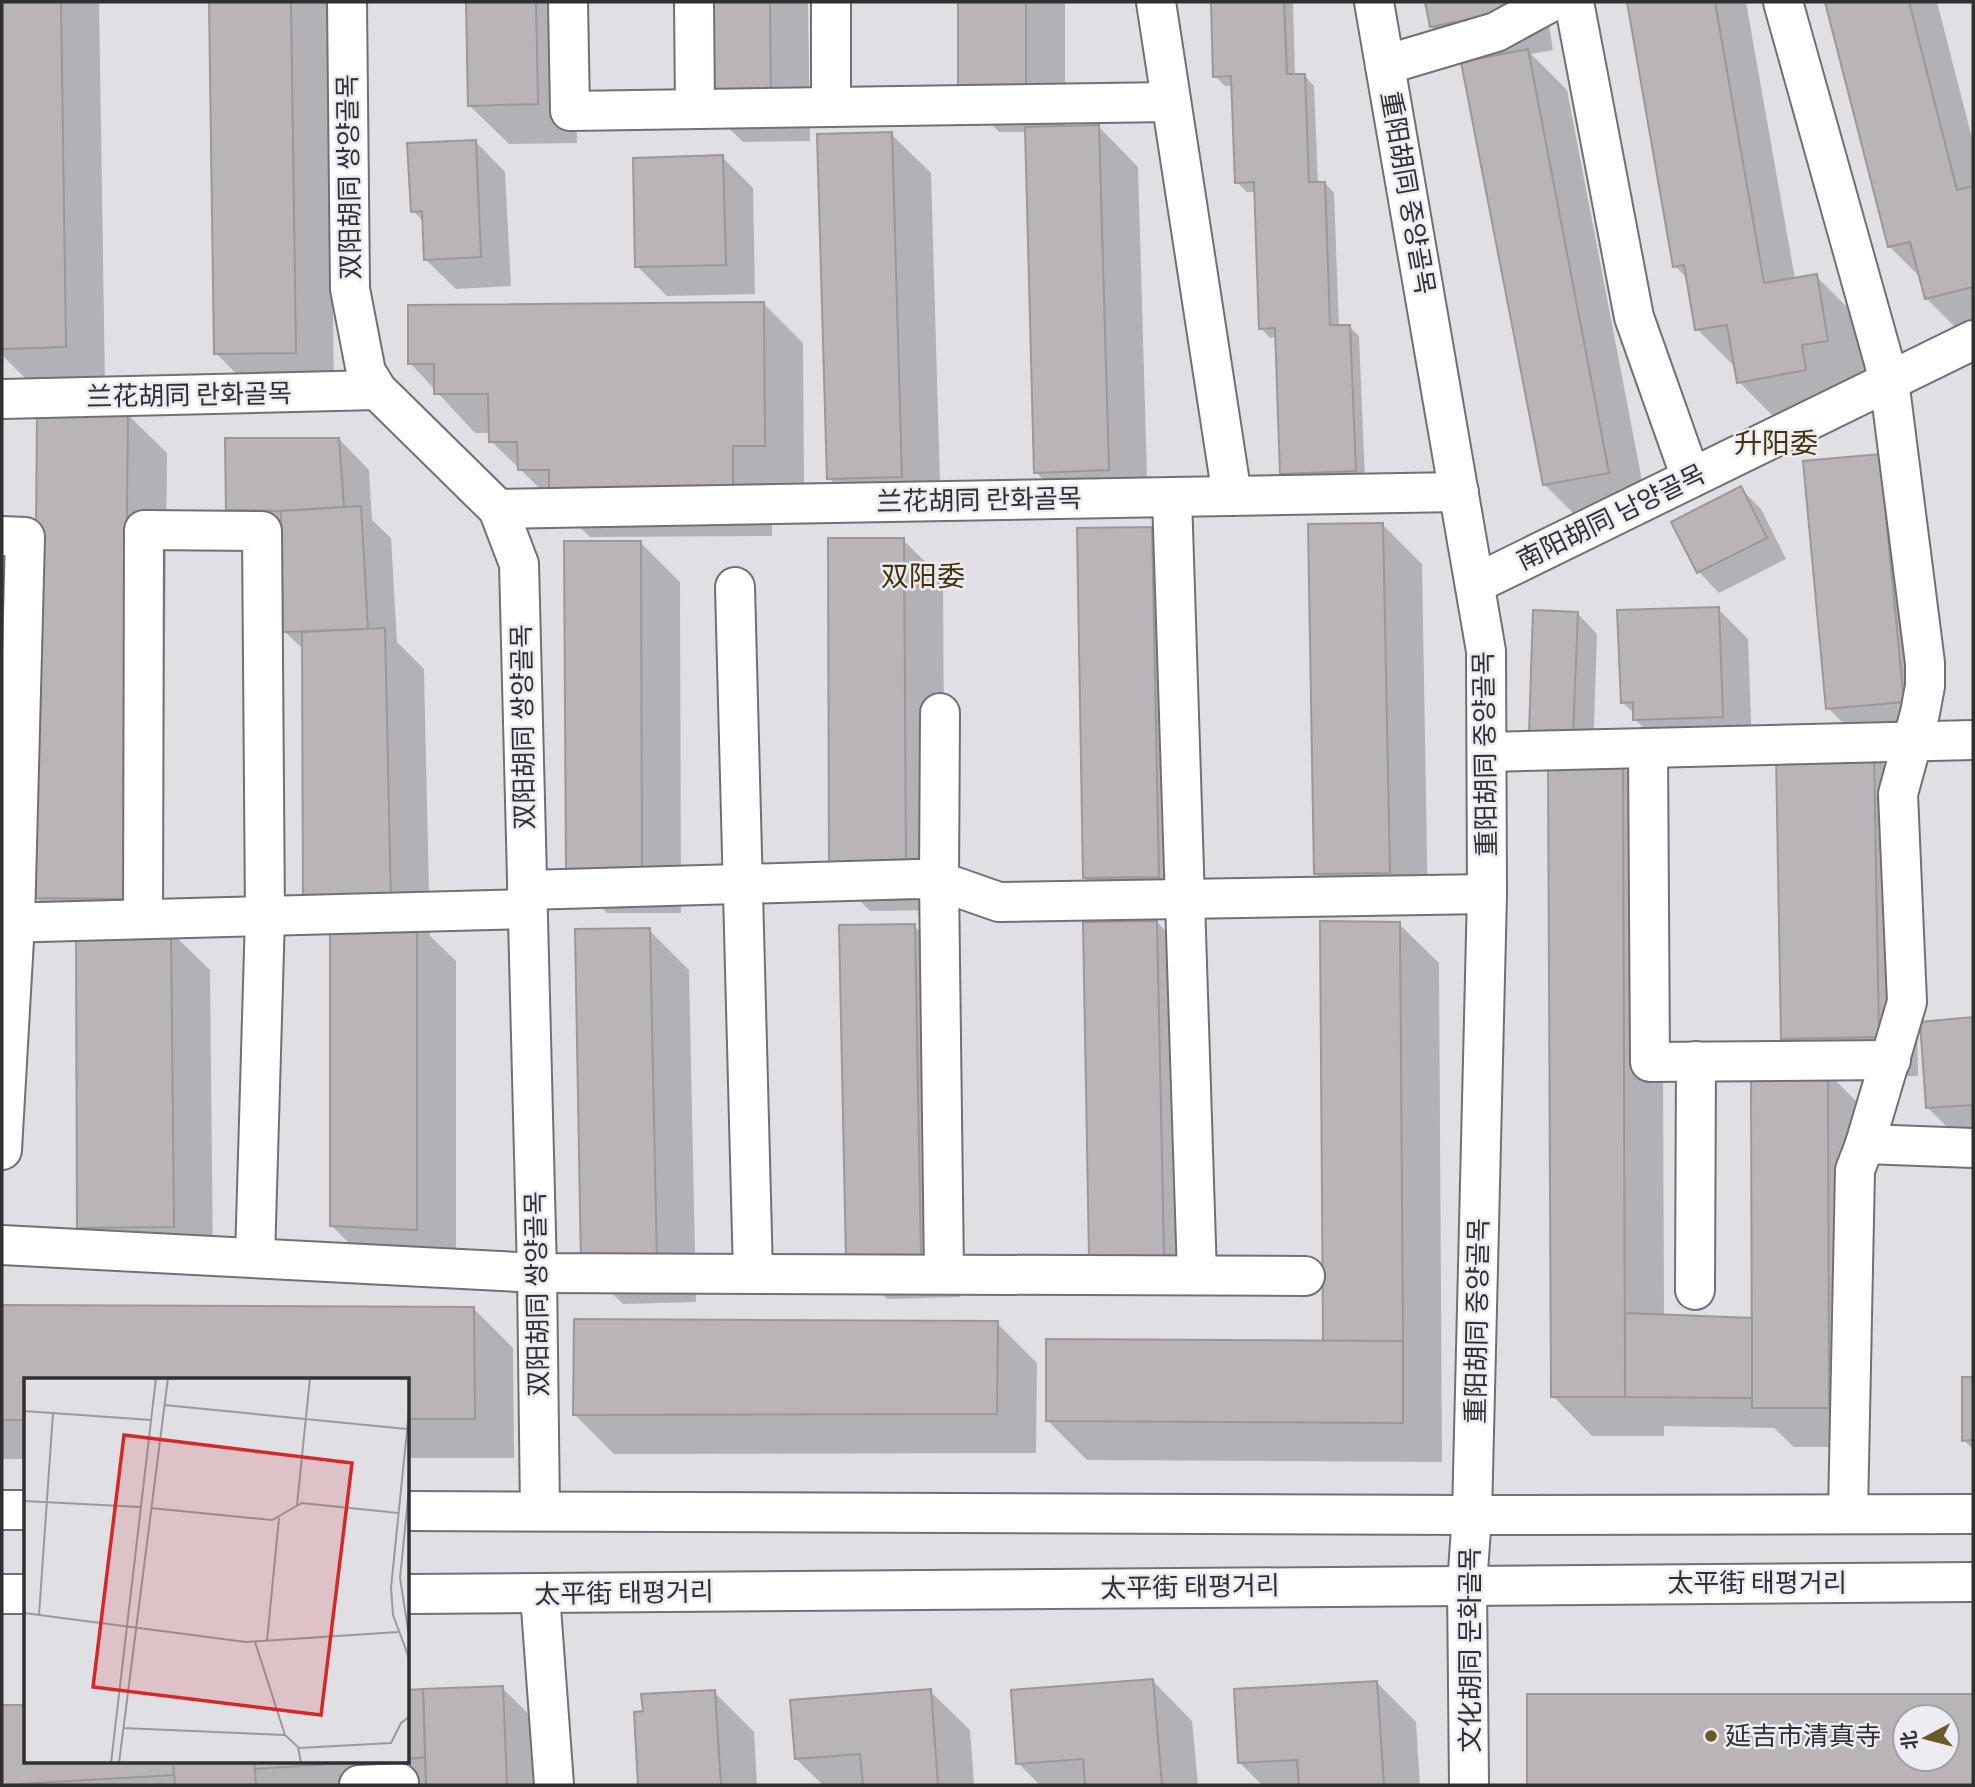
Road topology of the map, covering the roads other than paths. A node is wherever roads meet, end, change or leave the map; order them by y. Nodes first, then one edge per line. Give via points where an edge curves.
1 (347, 2) edge
2 (569, 2) edge
3 (694, 2) edge
4 (831, 2) edge
5 (1156, 2) edge
6 (1374, 2) edge
7 (1551, 2) edge
8 (1574, 2) edge
9 (1783, 2) edge
10 (1385, 65) junction
11 (1170, 102) junction
12 (831, 107) junction
13 (695, 109) junction
14 (1973, 340) edge
15 (1889, 380) junction
16 (377, 390) junction
17 (2, 399) edge
18 (1691, 478) junction
19 (1459, 492) junction
20 (1232, 496) junction
21 (1172, 497) junction
22 (498, 509) junction
23 (2, 536) edge
24 (1475, 583) junction
25 (735, 587) dead end
26 (940, 713) dead end
27 (1973, 740) edge
28 (1912, 742) junction
29 (1648, 748) junction
30 (1487, 752) junction
31 (939, 881) junction
32 (743, 884) junction
33 (1487, 894) junction
34 (1186, 899) junction
35 (527, 900) junction
36 (265, 916) junction
37 (143, 919) junction
38 (8, 923) edge
39 (1891, 1060) junction
40 (1696, 1061) junction
41 (1865, 1144) junction
42 (1973, 1148) edge
43 (2, 1150) edge
44 (2, 1245) edge
45 (255, 1258) junction
46 (537, 1273) junction
47 (753, 1274) junction
48 (944, 1274) junction
49 (1197, 1275) junction
50 (1305, 1276) dead end
51 (1695, 1290) dead end
52 (2, 1510) edge
53 (24, 1510) edge
54 (410, 1511) edge
55 (540, 1511) junction
56 (1848, 1513) junction
57 (1973, 1514) edge
58 (1472, 1515) junction
59 (1973, 1582) edge
60 (1467, 1585) junction
61 (2, 1594) edge
62 (24, 1594) edge
63 (410, 1594) edge
64 (540, 1594) junction
65 (359, 1785) edge
66 (399, 1785) edge
67 (554, 1785) edge
68 (1469, 1785) edge

1 - 16 street, 双阳胡同 쌍양골목 via 350,289 366,372
2 - 13 street via 570,111
3 - 13 street
4 - 12 street
5 - 11 street
6 - 10 street, 重阳胡同 중양골목
7 - 10 street via 1496,32
8 - 18 street via 1634,317
9 - 15 street
10 - 19 street, 重阳胡同 중양골목
11 - 12 street
11 - 20 street
12 - 13 street
14 - 15 street, 南阳胡同 남양골목
15 - 18 street, 南阳胡同 남양골목
15 - 28 street via 1925,663 1925,686
16 - 17 street, 兰花胡同 란화골목
16 - 22 street, 双阳胡同 쌍양골목
18 - 24 street, 南阳胡同 남양골목
19 - 20 street, 兰花胡同 란화골목
19 - 24 street, 重阳胡同 중양골목
20 - 21 street, 兰花胡同 란화골목
21 - 22 street, 兰花胡同 란화골목
21 - 34 street
22 - 35 street, 双阳胡同 쌍양골목 via 519,564
23 - 38 street via 25,537
24 - 30 street, 重阳胡同 중양골목 via 1486,651
25 - 32 street
26 - 31 street
27 - 28 street
28 - 29 street
28 - 39 street via 1898,794 1907,1002
29 - 30 street
29 - 40 street via 1650,1062
30 - 33 street, 重阳胡同 중양골목
31 - 32 street
31 - 34 street via 999,902
31 - 48 street
32 - 35 street
32 - 47 street
33 - 34 street
33 - 58 street, 重阳胡同 중양골목
34 - 49 street
35 - 36 street
35 - 46 street, 双阳胡同 쌍양골목
36 - 37 street
36 - 37 street via 262,531 144,530
36 - 45 street
37 - 38 street
38 - 43 street
39 - 40 street
39 - 41 street
40 - 51 street
41 - 42 street
41 - 56 street via 1855,1170
44 - 45 street
45 - 46 street
46 - 47 street
46 - 55 street, 双阳胡同 쌍양골목
47 - 48 street
48 - 49 street
49 - 50 street
52 - 53 street
54 - 55 street
55 - 58 street
56 - 57 street
56 - 58 street
58 - 60 street, 文化胡同 문화골목
59 - 60 street, 太平街 태평거리
60 - 64 street, 太平街 태평거리
60 - 68 street, 文化胡同 문화골목
61 - 62 street
63 - 64 street, 太平街 태평거리
64 - 67 street
65 - 66 street

